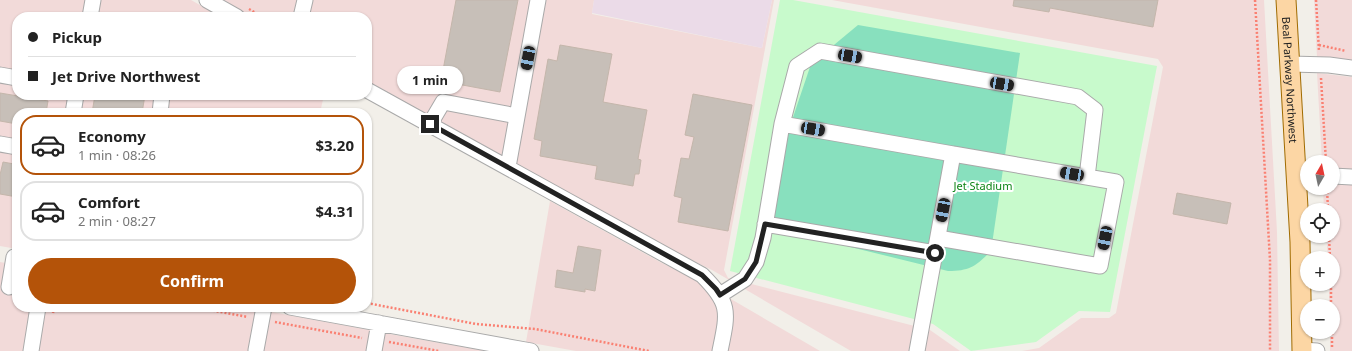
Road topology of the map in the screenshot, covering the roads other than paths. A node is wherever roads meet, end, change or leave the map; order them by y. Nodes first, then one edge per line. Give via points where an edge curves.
1 (93, 0) edge
2 (207, 0) edge
3 (305, 0) edge
4 (538, 0) edge
5 (1286, 0) edge
6 (91, 12) edge
7 (228, 12) edge
8 (302, 12) edge
9 (1290, 64) junction
10 (1352, 68) edge
11 (0, 74) edge
12 (12, 77) edge
13 (372, 93) edge
14 (517, 116) junction
15 (430, 124) junction
16 (782, 124) junction
17 (0, 144) edge
18 (12, 146) edge
19 (953, 154) junction
20 (1300, 156) edge
21 (508, 167) junction
22 (1340, 176) edge
23 (1087, 177) junction
24 (1352, 177) edge
25 (1302, 195) edge
26 (765, 224) junction
27 (938, 238) junction
28 (935, 253) junction
29 (10, 256) edge
30 (8, 287) edge
31 (720, 295) junction
32 (37, 312) edge
33 (318, 312) edge
34 (263, 313) edge
35 (379, 323) junction
36 (375, 346) edge
37 (256, 350) dead end
38 (30, 351) edge
39 (531, 351) edge
40 (720, 351) edge
41 (917, 351) edge
42 (1307, 351) edge

1 - 6 street
2 - 7 street
3 - 8 street
4 - 14 street
5 - 9 main road, Beal Parkway Northwest
9 - 10 street
9 - 20 main road, Beal Parkway Northwest
11 - 12 street
13 - 15 street
14 - 15 street via 443,102
14 - 21 street
15 - 21 street
16 - 19 street
16 - 23 street via 798,66 820,51 1078,97 1095,110
16 - 26 street
17 - 18 street
19 - 23 street
19 - 27 street
21 - 31 street via 702,275
22 - 24 street
23 - 27 street via 1116,182 1100,266
25 - 42 main road, Beal Parkway Northwest via 1301,274
26 - 28 street
26 - 31 street via 756,262 745,279
27 - 28 street
28 - 41 street
29 - 30 street
31 - 40 street via 726,313
32 - 38 street
33 - 35 street
34 - 37 street
35 - 36 street
35 - 39 street

